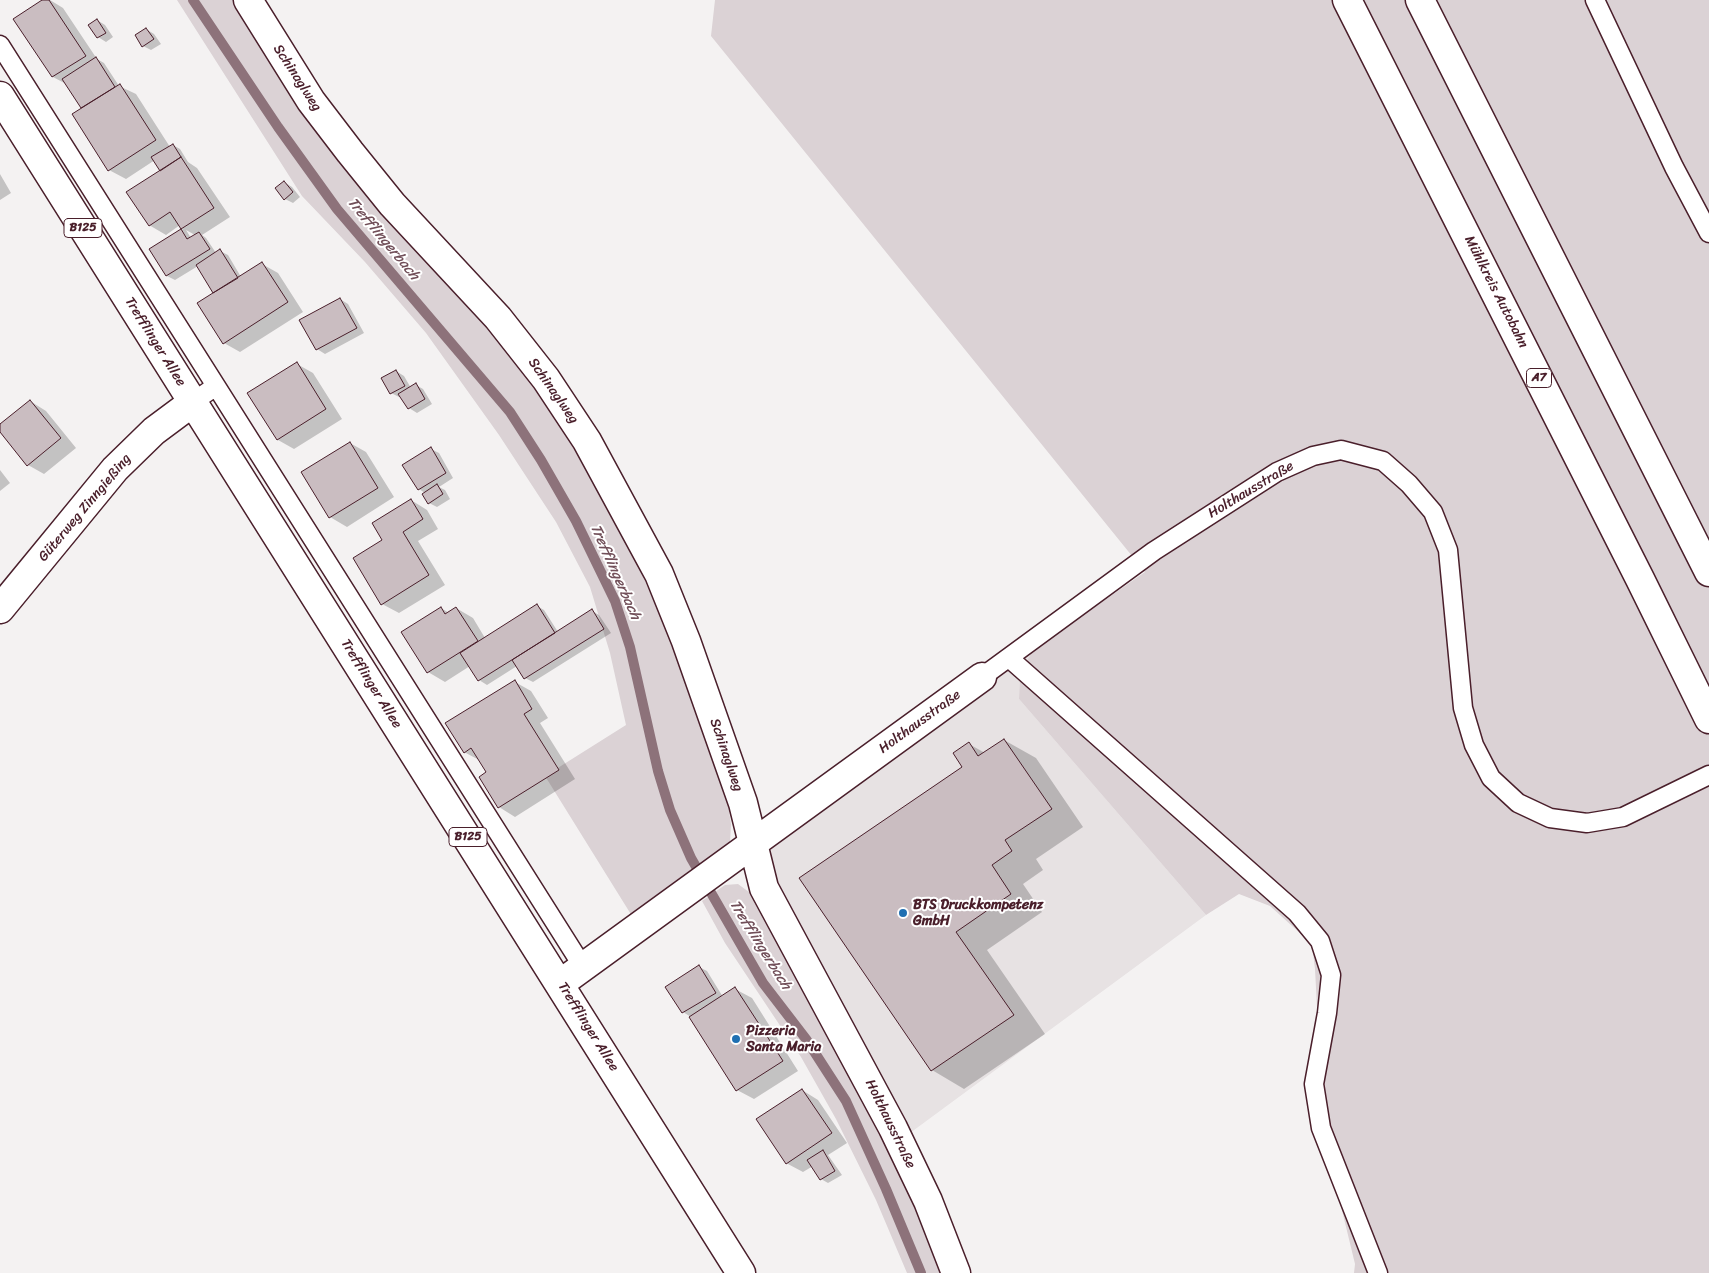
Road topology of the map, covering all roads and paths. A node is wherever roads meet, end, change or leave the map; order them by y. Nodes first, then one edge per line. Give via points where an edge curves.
1 (248, 0) edge
2 (1347, 0) edge
3 (1420, 0) edge
4 (1595, 0) edge
5 (0, 45) edge
6 (0, 96) edge
7 (1709, 232) edge
8 (216, 386) junction
9 (185, 408) junction
10 (1709, 572) edge
11 (5, 592) edge
12 (1009, 658) junction
13 (982, 677) joint
14 (1709, 719) edge
15 (1709, 775) edge
16 (752, 843) junction
17 (583, 967) junction
18 (560, 983) junction
19 (741, 1273) edge
20 (956, 1273) edge
21 (1378, 1273) edge

1 - 16 main road, Schinaglweg via 311,101 350,152 392,204 498,318 546,379 587,441 662,583 719,731
2 - 14 main road, Mühlkreis Autobahn / A7
3 - 10 main road
4 - 7 lane
5 - 8 lane
6 - 9 main road, Trefflinger Allee / B125
8 - 9 lane
8 - 17 lane
9 - 11 main road, Güterweg Zinngießing via 154,431 115,469
9 - 18 main road, Trefflinger Allee / B125
12 - 13 lane, Holthausstraße
12 - 15 lane, Holthausstraße via 1154,551 1277,472 1313,456 1341,450 1383,461 1433,512 1448,550 1463,708 1474,745 1491,778 1518,803 1550,818 1587,823 1623,817
12 - 21 lane via 1297,913 1320,941 1331,975 1328,1013 1314,1084 1321,1128
13 - 16 main road, Holthausstraße
16 - 17 main road, Holthausstraße
16 - 20 main road, Holthausstraße via 764,888 893,1128 928,1202
17 - 18 main road, Holthausstraße
18 - 19 main road, Trefflinger Allee / B125

